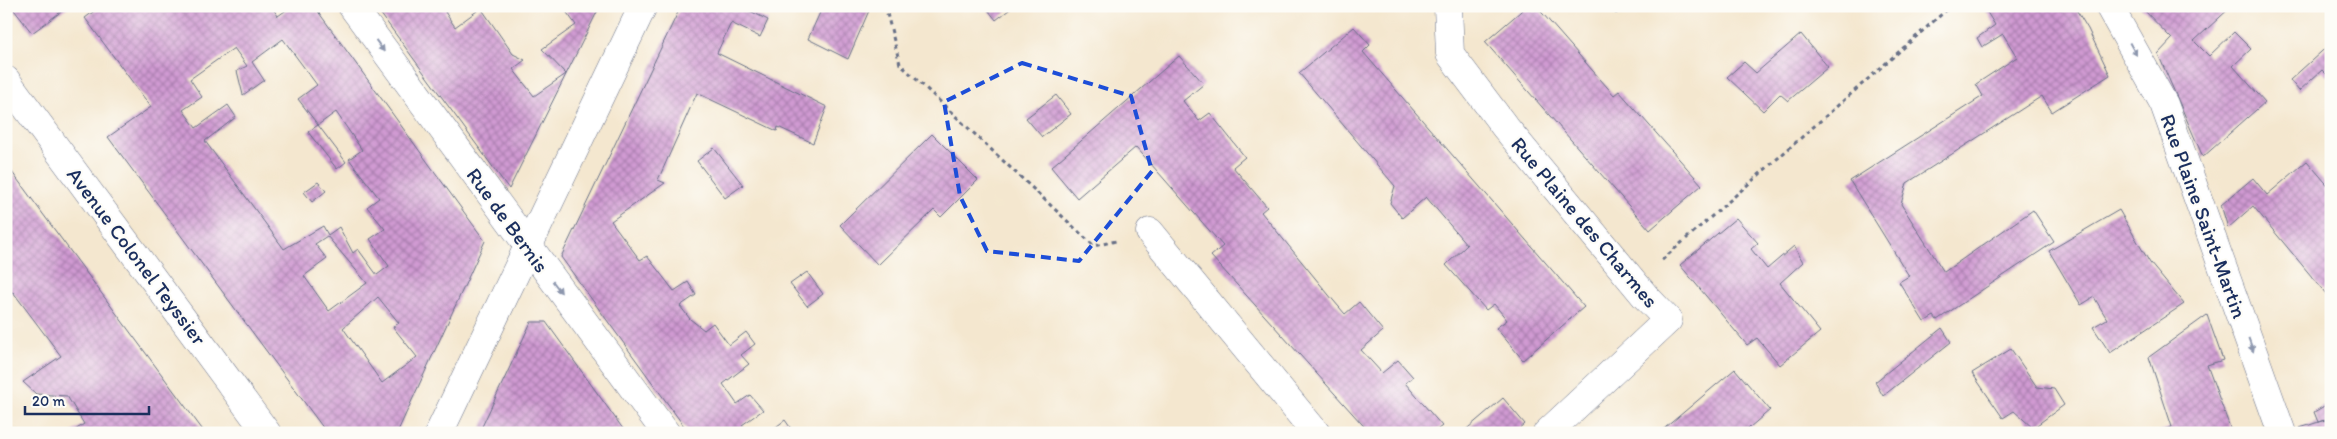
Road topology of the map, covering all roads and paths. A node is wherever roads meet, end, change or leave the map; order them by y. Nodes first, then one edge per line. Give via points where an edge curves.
1 (352, 6) edge
2 (643, 6) edge
3 (885, 6) edge
4 (1448, 6) edge
5 (1951, 6) edge
6 (2109, 6) edge
7 (6, 80) edge
8 (1150, 232) joint
9 (528, 248) junction
10 (1635, 283) junction
11 (267, 433) edge
12 (439, 433) edge
13 (666, 433) edge
14 (1316, 433) edge
15 (1547, 433) edge
16 (2282, 433) edge

1 -> 9 street, Rue de Bernis
2 - 9 street
3 - 8 path via 900,64 1094,246
4 - 10 street, Rue Plaine des Charmes via 1450,54 1505,127
5 - 10 path
6 -> 16 street, Rue Plaine Saint-Martin via 2164,104
7 - 11 street, Avenue Colonel Teyssier
8 - 14 street
9 - 12 street
9 -> 13 street, Rue de Bernis
10 - 15 street, Rue Plaine des Charmes via 1668,320

